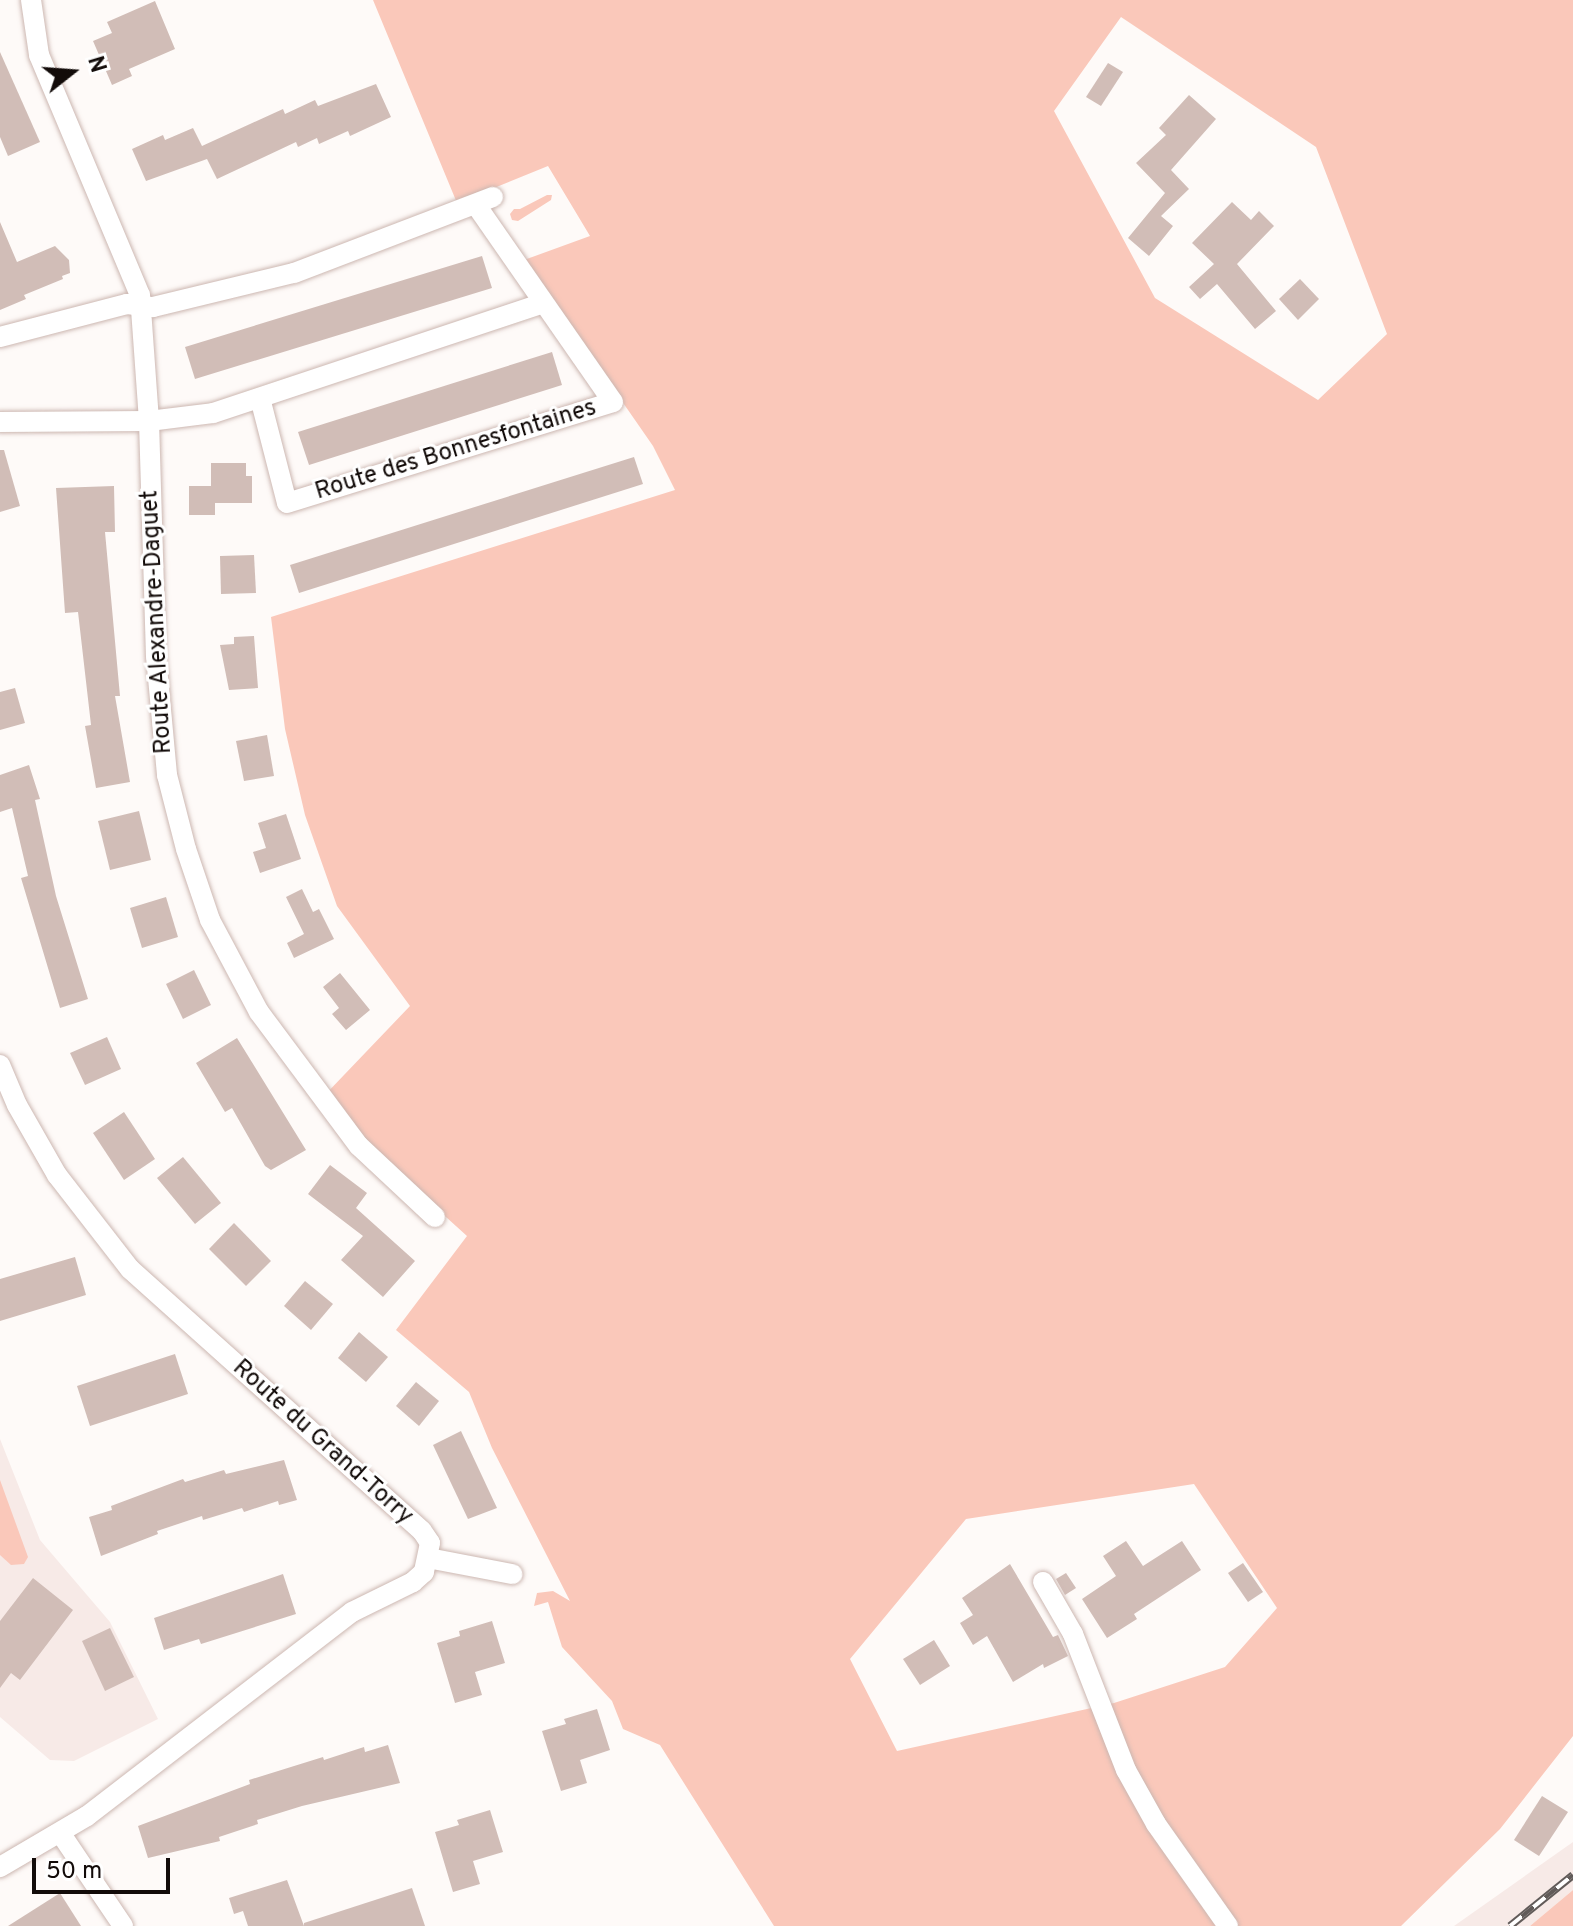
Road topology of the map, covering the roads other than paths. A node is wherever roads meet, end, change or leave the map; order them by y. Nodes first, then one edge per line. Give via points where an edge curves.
1 (31, 0) edge
2 (543, 303) junction
3 (141, 307) junction
4 (0, 337) edge
5 (260, 398) junction
6 (149, 421) junction
7 (0, 422) edge
8 (0, 1065) edge
9 (435, 1217) dead end
10 (428, 1558) junction
11 (512, 1574) dead end
12 (1043, 1582) dead end
13 (61, 1834) junction
14 (0, 1867) edge
15 (123, 1926) edge
16 (1228, 1926) edge

1 - 3 street via 39,55 133,273
2 - 3 street, Route des Bonnesfontaines via 484,201 294,273
2 - 5 street
2 - 5 street, Route des Bonnesfontaines via 613,402 287,503
3 - 4 street, Route des Bonnesfontaines via 127,304
3 - 6 street
5 - 6 street via 213,413
6 - 7 street
6 - 9 street, Route Alexandre-Daguet via 156,656 167,775 210,920 259,1012 311,1084 359,1146
8 - 10 street, Route du Grand-Torry via 50,1165 130,1269 422,1531 430,1543
10 - 11 street
10 - 13 street via 424,1572 413,1582 352,1612
12 - 16 street via 1073,1634 1126,1770 1156,1824
13 - 14 street
13 - 15 street

